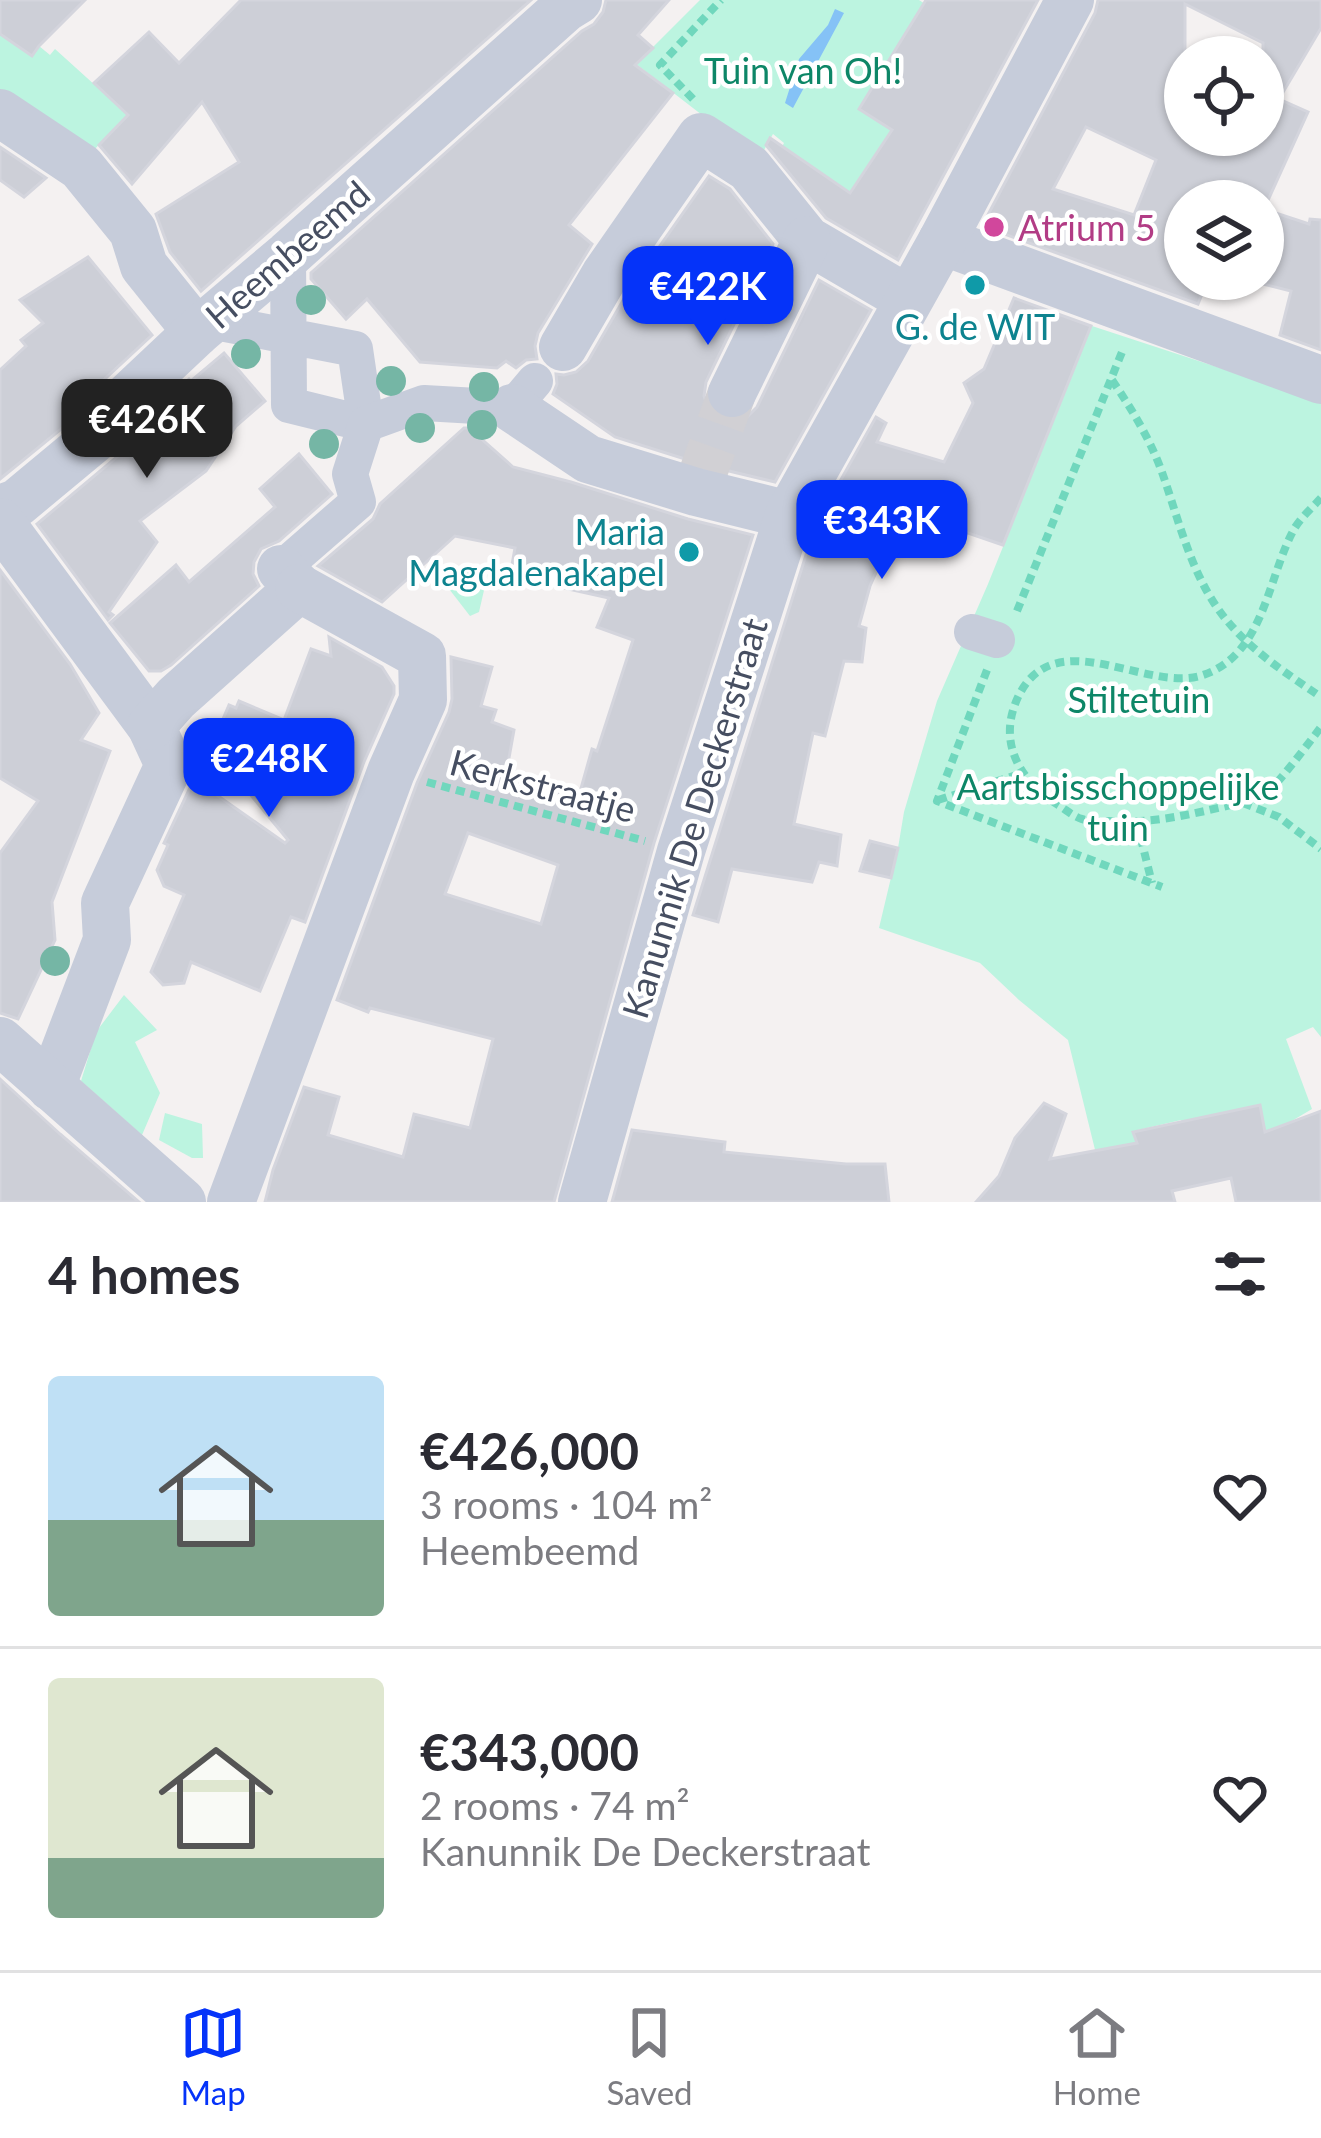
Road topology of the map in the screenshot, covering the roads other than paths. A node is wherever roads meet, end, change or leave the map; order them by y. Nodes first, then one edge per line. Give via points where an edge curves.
1 (578, 0) edge
2 (1070, 0) edge
3 (0, 113) edge
4 (807, 240) junction
5 (942, 241) junction
6 (288, 255) junction
7 (908, 298) junction
8 (204, 327) junction
9 (288, 335) junction
10 (536, 378) junction
11 (1321, 380) edge
12 (732, 393) tunnel mouth
13 (366, 424) junction
14 (0, 509) edge
15 (789, 515) junction
16 (0, 522) edge
17 (290, 579) junction
18 (151, 726) junction
19 (0, 1041) edge
20 (51, 1087) junction
21 (182, 1202) edge
22 (231, 1202) edge
23 (583, 1202) edge

1 - 6 street, Heembeemd
2 - 5 street, Kanunnik De Deckerstraat
3 - 8 street via 81,167 134,231 144,266
4 - 7 street
4 - 10 street via 749,168 701,137
4 - 12 street
5 - 7 street, Kanunnik De Deckerstraat
5 - 11 street
6 - 8 street, Heembeemd
6 - 9 street
7 - 15 street, Kanunnik De Deckerstraat
8 - 9 street
8 - 14 street, Heembeemd via 112,412 106,429
9 - 13 street via 355,350
9 - 13 street via 289,405
10 - 13 street
10 - 15 street via 588,459
13 - 17 street via 350,474 358,502
15 - 23 street, Kanunnik De Deckerstraat via 681,850
16 - 18 street
17 - 18 street
17 - 22 street via 422,656 423,700
18 - 20 street via 169,765 105,903 107,940
19 - 20 street
20 - 21 street

